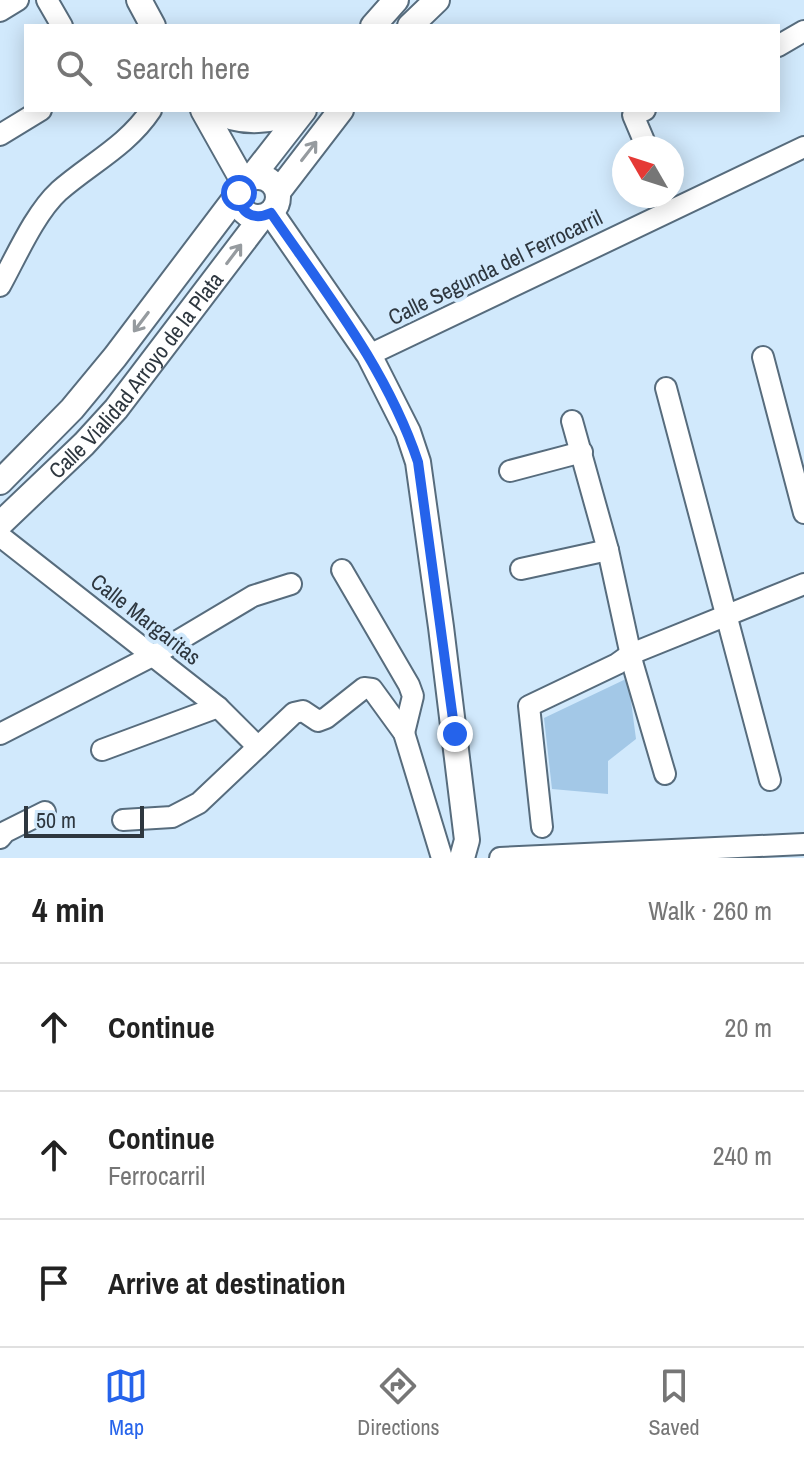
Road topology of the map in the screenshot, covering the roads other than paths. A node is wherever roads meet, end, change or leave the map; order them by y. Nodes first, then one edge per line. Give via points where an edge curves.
1 (18, 0) edge
2 (47, 0) edge
3 (139, 0) edge
4 (396, 0) edge
5 (437, 0) edge
6 (0, 11) edge
7 (61, 24) edge
8 (152, 24) edge
9 (375, 24) edge
10 (412, 24) edge
11 (804, 31) edge
12 (780, 45) edge
13 (38, 112) edge
14 (150, 112) edge
15 (204, 112) edge
16 (219, 112) edge
17 (298, 112) edge
18 (301, 112) edge
19 (340, 112) edge
20 (640, 112) edge
21 (0, 135) edge
22 (642, 136) edge
23 (804, 147) edge
24 (245, 185) junction
25 (684, 197) edge
26 (270, 207) junction
27 (659, 208) edge
28 (0, 286) edge
29 (369, 355) junction
30 (763, 357) dead end
31 (666, 388) dead end
32 (572, 421) dead end
33 (582, 452) junction
34 (510, 471) dead end
35 (1, 481) edge
36 (25, 500) junction
37 (804, 513) edge
38 (0, 524) edge
39 (0, 536) edge
40 (608, 550) junction
41 (521, 569) dead end
42 (342, 570) dead end
43 (291, 584) dead end
44 (804, 584) edge
45 (804, 596) edge
46 (726, 621) junction
47 (154, 655) junction
48 (627, 661) junction
49 (218, 707) junction
50 (404, 733) junction
51 (0, 734) edge
52 (258, 747) junction
53 (102, 750) dead end
54 (665, 774) dead end
55 (770, 780) dead end
56 (45, 812) dead end
57 (123, 820) dead end
58 (542, 827) dead end
59 (0, 838) edge
60 (804, 844) edge
61 (470, 852) edge
62 (442, 858) edge
63 (500, 858) edge

1 - 6 street
2 - 7 street
3 - 8 main road
4 - 9 main road
5 - 10 main road
11 - 12 street
13 - 21 street
14 - 28 street via 138,130 47,204
15 - 24 main road
16 - 17 main road via 250,120
18 - 24 main road, Calle Vialidad Arroyo de la Plata
26 -> 19 main road, Calle Vialidad Arroyo de la Plata
20 - 22 street via 633,115
23 - 25 street, Calle Segunda del Ferrocarril
24 - 26 main road via 268,179
24 - 26 main road via 239,203 244,211 252,216
24 -> 35 main road, Calle Vialidad Arroyo de la Plata via 115,357
26 - 29 main road
36 -> 26 main road, Calle Vialidad Arroyo de la Plata via 126,397
27 - 29 street, Calle Segunda del Ferrocarril
29 - 61 main road via 418,462
30 - 37 street
31 - 46 street
32 - 33 street
33 - 34 street
33 - 40 street
35 - 36 main road
36 - 38 main road, Calle Vialidad Arroyo de la Plata
39 - 47 street, Calle Margaritas
40 - 41 street
40 - 48 street
42 - 50 street via 409,685 413,696
43 - 47 street via 253,596
44 - 46 street
45 - 46 street
46 - 48 street
46 - 55 street
47 - 49 street, Calle Margaritas
47 - 51 street
48 - 54 street
48 - 58 street via 529,706
49 - 52 street, Calle Margaritas
49 - 53 street
50 - 52 street via 372,689 364,688 318,721 303,711 294,713
50 - 62 street
52 - 57 street via 199,803 172,817
56 - 59 street
60 - 63 street

